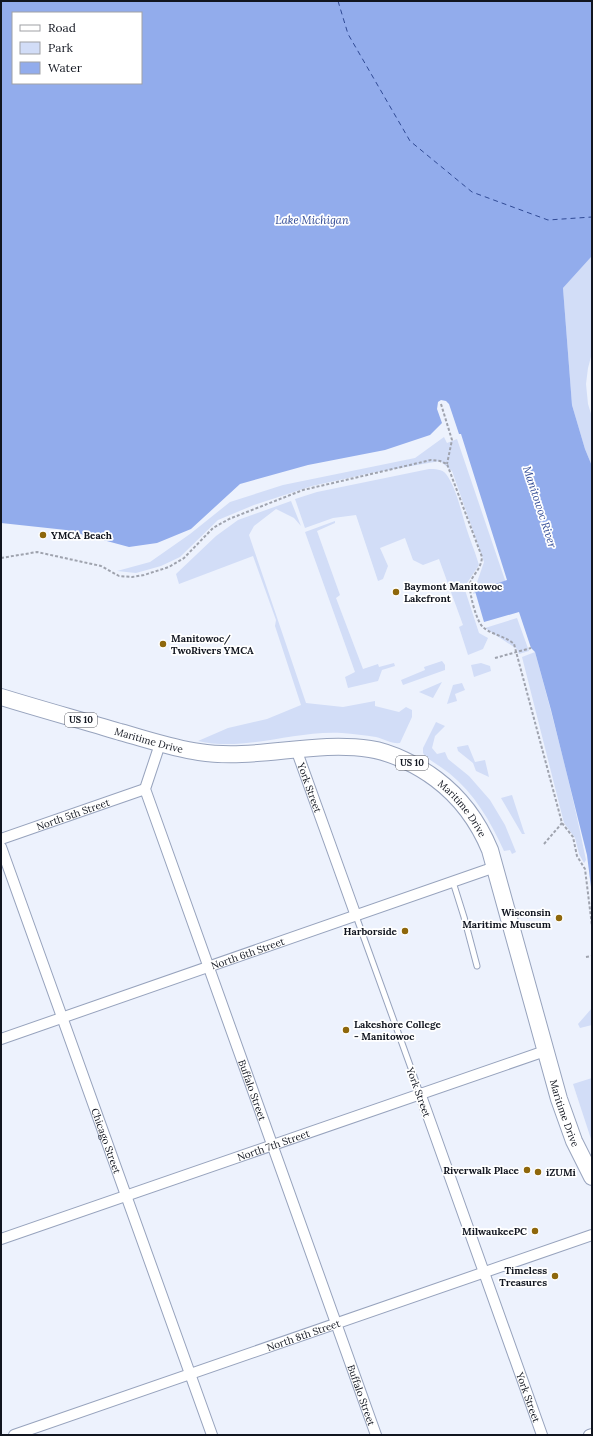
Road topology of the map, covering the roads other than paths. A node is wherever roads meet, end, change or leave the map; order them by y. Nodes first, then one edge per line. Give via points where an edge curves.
1 (1, 696) edge
2 (160, 744) junction
3 (296, 749) junction
4 (145, 789) junction
5 (1, 838) edge
6 (1, 846) edge
7 (495, 867) junction
8 (453, 882) junction
9 (356, 916) junction
10 (477, 966) dead end
11 (209, 967) junction
12 (62, 1018) junction
13 (1, 1039) edge
14 (545, 1051) junction
15 (420, 1093) junction
16 (273, 1146) junction
17 (592, 1177) edge
18 (125, 1195) junction
19 (592, 1234) edge
20 (1, 1239) edge
21 (484, 1271) junction
22 (336, 1323) junction
23 (190, 1374) junction
24 (14, 1435) edge
25 (212, 1435) edge
26 (376, 1435) edge
27 (542, 1435) edge

1 - 2 main road, Maritime Drive / US 10
2 - 3 main road, Maritime Drive / US 10 via 232,755
2 - 4 street
3 - 7 main road, Maritime Drive / US 10 via 371,749 420,768 449,790 467,810 484,836
3 - 9 street, York Street
4 - 5 street, North 5th Street
4 - 11 street, Buffalo Street
6 - 12 street, Chicago Street
7 - 8 street, North 6th Street
7 - 14 main road, Maritime Drive / US 10
8 - 9 street, North 6th Street
8 - 10 lane
9 - 11 street, North 6th Street
9 - 15 lane, York Street
11 - 12 street, North 6th Street
11 - 16 street, Buffalo Street
12 - 13 street, North 6th Street
12 - 18 street, Chicago Street
14 - 15 street, North 7th Street
14 - 17 main road, Maritime Drive / US 10 via 568,1127
15 - 16 street, North 7th Street
15 - 21 street, York Street
16 - 18 street, North 7th Street
16 - 22 street, Buffalo Street
18 - 20 street, North 7th Street
18 - 23 street, Chicago Street
19 - 21 street, North 8th Street
21 - 22 street, North 8th Street
21 - 27 street, York Street
22 - 23 street, North 8th Street
22 - 26 street, Buffalo Street
23 - 24 street, North 8th Street
23 - 25 street, Chicago Street

